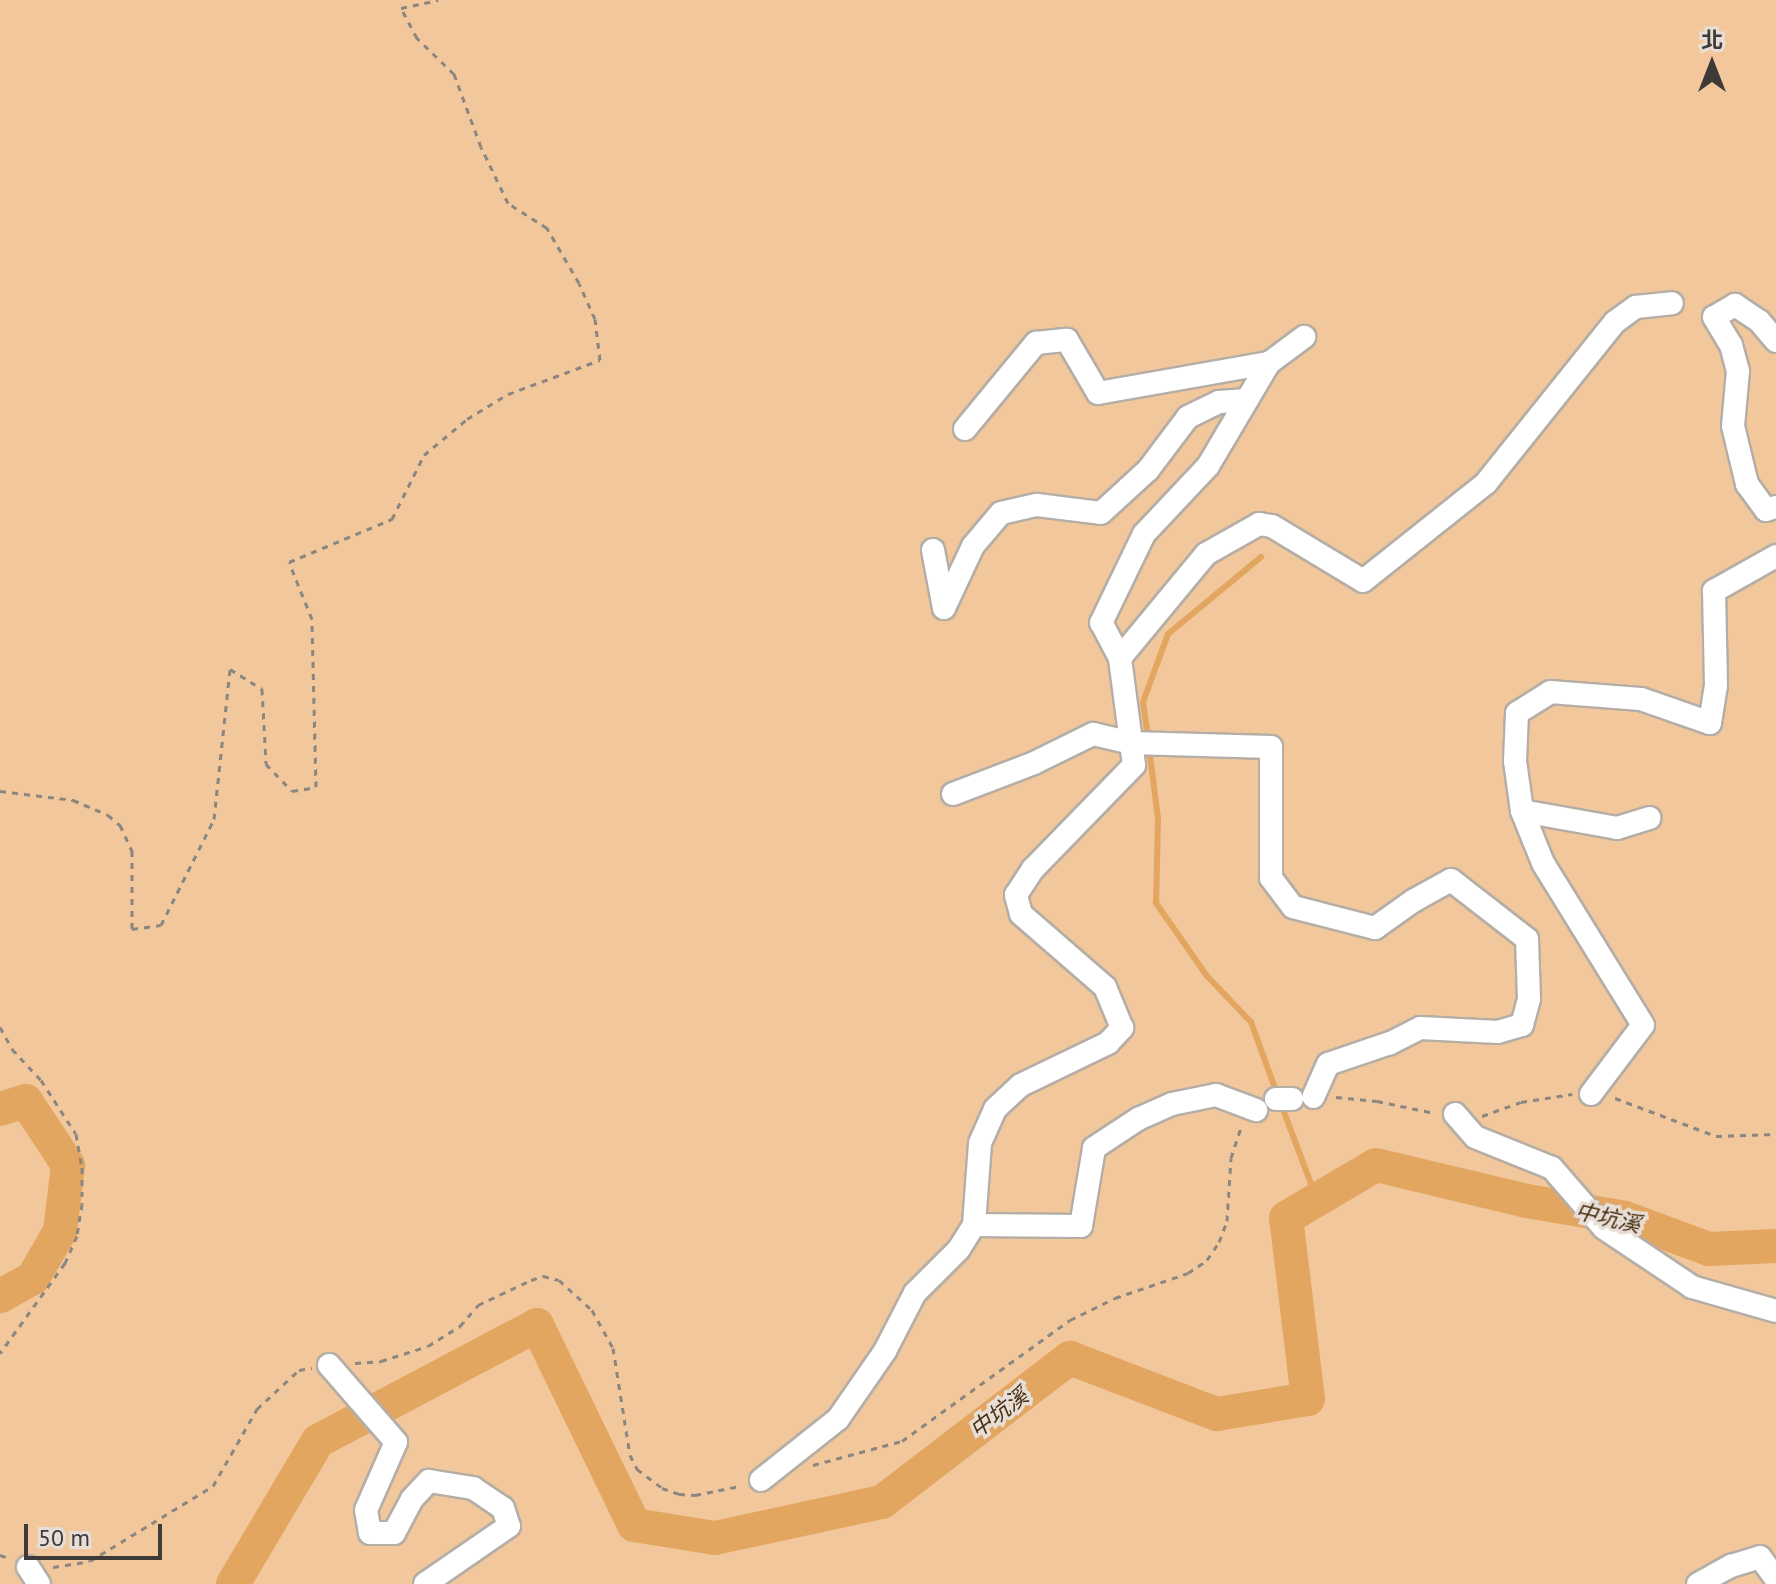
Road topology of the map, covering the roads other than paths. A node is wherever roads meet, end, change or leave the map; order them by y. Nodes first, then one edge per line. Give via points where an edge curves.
1 (1672, 303) dead end
2 (1304, 337) dead end
3 (1776, 341) edge
4 (1269, 363) junction
5 (1247, 400) junction
6 (965, 429) dead end
7 (1776, 507) edge
8 (933, 550) dead end
9 (1776, 556) edge
10 (1120, 658) junction
11 (1134, 743) junction
12 (953, 794) dead end
13 (1522, 811) junction
14 (1650, 818) dead end
15 (1591, 1094) road end
16 (1455, 1114) road end
17 (974, 1225) junction
18 (1776, 1311) edge
19 (330, 1366) road end
20 (761, 1480) road end
21 (1776, 1579) edge
22 (425, 1584) edge
23 (1698, 1584) edge

1 - 10 street via 1636,307 1615,322 1486,483 1363,581 1272,526 1259,524 1206,554
2 - 4 street
3 - 7 street via 1735,305 1714,317 1731,345 1738,371 1733,426 1747,484 1766,510
4 - 5 street
4 - 6 street via 1098,393 1067,340 1036,343
5 - 8 street via 1219,402 1188,417 1148,470 1101,513 1037,505 1001,513 973,546 944,608
5 - 10 street via 1208,466 1138,546 1101,623
9 - 13 street via 1714,591 1716,686 1710,723 1641,699 1550,692 1517,713 1515,761
10 - 11 street
11 - 12 street via 1093,734
11 - 17 street via 1134,765 1033,869 1016,895 1021,914 1105,987 1122,1028 1108,1043 1021,1085 995,1109 980,1143
11 - 17 street via 1271,747 1271,878 1293,907 1375,928 1451,880 1527,939 1529,999 1522,1025 1498,1032 1420,1028 1328,1064 1284,1101 1216,1095 1172,1104 1094,1148 1081,1226
13 - 14 street via 1617,828
13 - 15 street via 1543,863 1643,1025
16 - 18 street via 1475,1137 1552,1168 1604,1228 1692,1287
17 - 20 street via 959,1249 915,1293 885,1351 838,1419
19 - 22 street via 396,1442 366,1510 370,1533 394,1533 412,1499 429,1481 473,1488 503,1508 509,1526
21 - 23 street via 1760,1557

